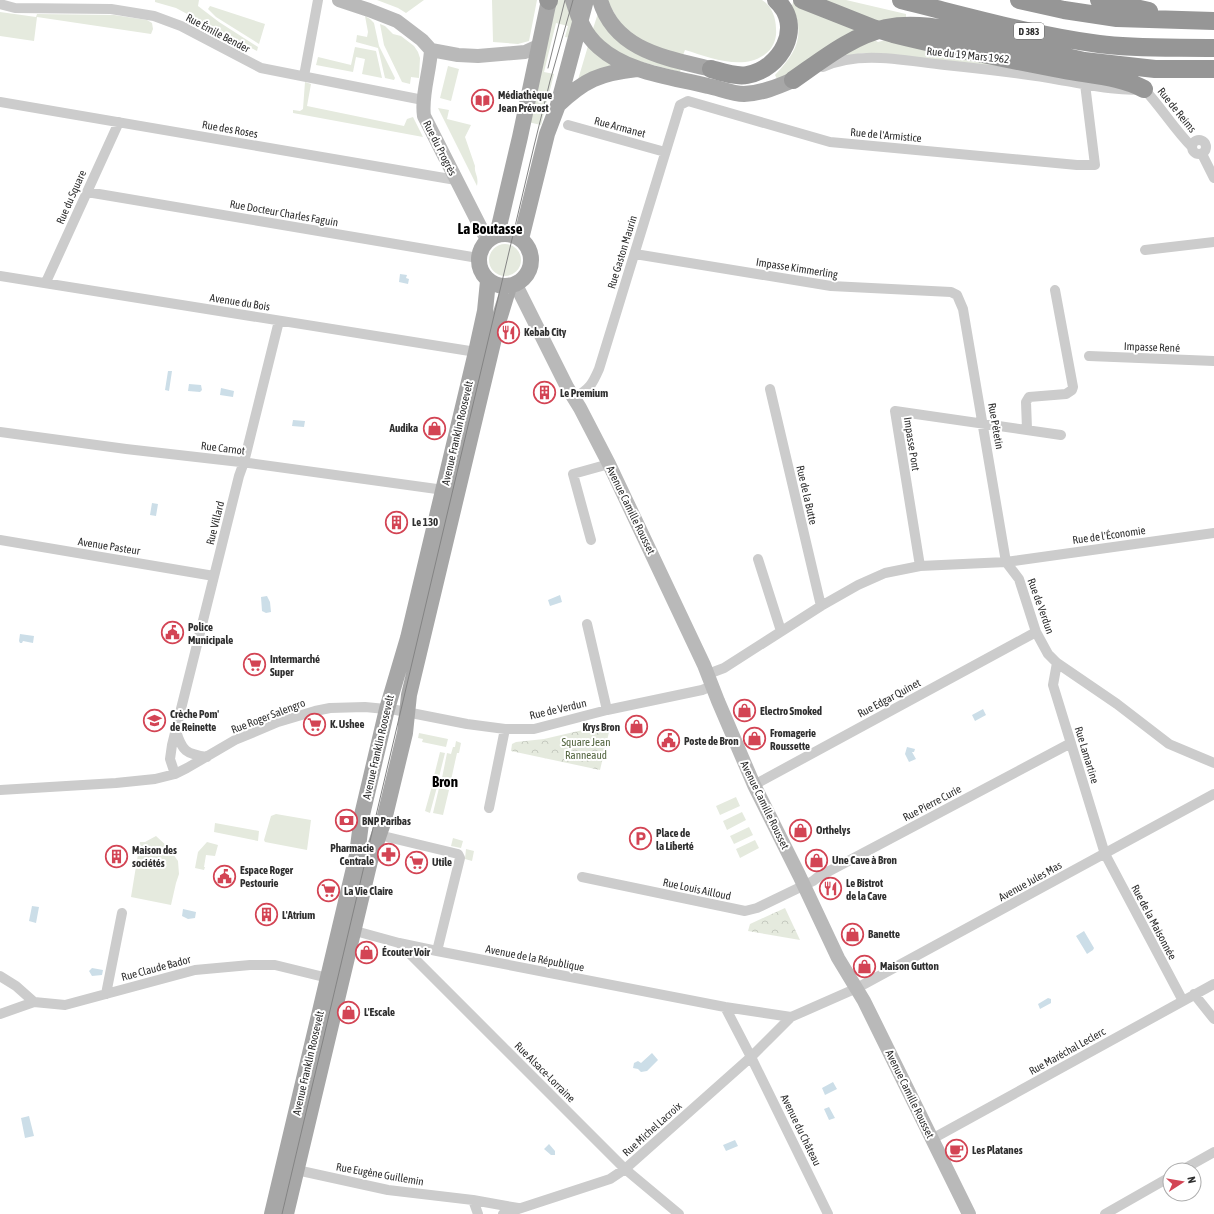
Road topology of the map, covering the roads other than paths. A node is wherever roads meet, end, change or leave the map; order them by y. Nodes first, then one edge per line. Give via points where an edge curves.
1 (318, 0) edge
2 (339, 0) edge
3 (549, 0) edge
4 (573, 0) edge
5 (586, 0) edge
6 (600, 0) edge
7 (776, 0) edge
8 (802, 0) edge
9 (901, 0) edge
10 (952, 0) edge
11 (1020, 0) edge
12 (1099, 0) edge
13 (0, 4) edge
14 (1196, 21) junction
15 (1214, 21) edge
16 (580, 22) junction
17 (538, 46) junction
18 (1159, 47) junction
19 (1214, 48) edge
20 (431, 50) junction
21 (637, 69) junction
22 (711, 69) joint
23 (1214, 69) edge
24 (304, 76) junction
25 (793, 80) junction
26 (1085, 84) junction
27 (1144, 88) junction
28 (423, 100) junction
29 (0, 102) edge
30 (558, 105) junction
31 (680, 105) joint
32 (119, 122) junction
33 (568, 125) dead end
34 (1207, 147) edge
35 (665, 152) junction
36 (1214, 178) edge
37 (456, 180) junction
38 (87, 192) junction
39 (502, 213) junction
40 (477, 218) junction
41 (492, 237) junction
42 (521, 239) junction
43 (1214, 242) edge
44 (1145, 250) dead end
45 (634, 254) junction
46 (478, 258) junction
47 (0, 276) edge
48 (488, 281) junction
49 (46, 282) junction
50 (512, 286) junction
51 (1055, 290) dead end
52 (957, 295) joint
53 (278, 321) junction
54 (476, 352) junction
55 (1088, 356) dead end
56 (1214, 361) edge
57 (770, 389) dead end
58 (575, 398) junction
59 (983, 423) junction
60 (1027, 429) junction
61 (0, 432) edge
62 (1061, 434) dead end
63 (244, 462) junction
64 (609, 464) junction
65 (444, 490) junction
66 (1214, 533) edge
67 (0, 540) edge
68 (591, 540) dead end
69 (758, 559) dead end
70 (1006, 562) junction
71 (920, 566) junction
72 (214, 576) junction
73 (821, 606) junction
74 (587, 624) dead end
75 (781, 631) junction
76 (1036, 632) junction
77 (1057, 663) junction
78 (710, 680) junction
79 (387, 709) junction
80 (608, 710) junction
81 (408, 713) junction
82 (505, 729) junction
83 (176, 731) junction
84 (1071, 743) junction
85 (207, 757) junction
86 (1214, 763) edge
87 (175, 774) junction
88 (754, 784) junction
89 (0, 790) edge
90 (1214, 794) edge
91 (489, 808) dead end
92 (379, 836) junction
93 (1104, 854) junction
94 (582, 877) dead end
95 (804, 886) junction
96 (122, 913) dead end
97 (347, 929) junction
98 (399, 943) junction
99 (436, 951) junction
100 (0, 976) edge
101 (328, 978) junction
102 (1214, 984) edge
103 (857, 988) junction
104 (106, 994) junction
105 (1194, 994) junction
106 (1183, 1001) junction
107 (34, 1002) junction
108 (725, 1007) junction
109 (0, 1014) edge
110 (791, 1017) junction
111 (1214, 1019) edge
112 (751, 1057) junction
113 (932, 1139) junction
114 (1214, 1152) edge
115 (1196, 1162) edge
116 (290, 1168) junction
117 (625, 1169) junction
118 (1162, 1182) edge
119 (473, 1200) junction
120 (518, 1208) junction
121 (272, 1214) edge
122 (286, 1214) edge
123 (478, 1214) edge
124 (503, 1214) edge
125 (679, 1214) edge
126 (828, 1214) edge
127 (969, 1214) edge
128 (1105, 1214) edge

1 - 24 street
2 - 20 street via 397,21
3 - 17 main road
4 - 16 main road
5 - 16 main road
6 - 22 main road via 606,14 627,40 657,55
7 - 22 highway via 787,16 790,35 784,50 767,67 747,75
8 - 27 highway via 873,28 912,39 1133,82
9 - 18 highway, D 383 via 1043,34 1100,44
10 - 18 highway via 1046,25
11 - 14 highway via 1117,18
12 - 14 highway
13 - 24 street, Rue Émile Bender via 15,8 111,9 154,16 181,26 261,68
14 - 15 highway
16 - 21 main road via 600,48
16 - 30 main road
17 - 20 street via 525,52 478,56
17 - 39 main road
18 - 19 highway, D 383
20 - 28 street, Rue du Progrès via 431,63
21 - 25 main road via 742,94 766,91
21 - 30 main road via 614,72 592,79 573,90
23 - 25 highway via 1155,69 1084,61 944,29 913,26 886,28 865,35 843,45
24 - 28 street, Rue Émile Bender
25 - 26 street, Rue du 19 Mars 1962 via 834,62 872,57 1022,73
26 - 27 street, Rue du 19 Mars 1962 via 1132,90
26 - 31 street, Rue de l'Armistice via 1095,165 830,142 688,101
27 - 34 street, Rue de Reims via 1192,146 1200,139
28 - 37 street, Rue du Progrès via 424,116
29 - 32 street, Rue des Roses
30 - 42 main road via 547,134
31 - 35 street, Rue Gaston Maurin
32 - 37 street, Rue des Roses
32 - 38 street, Rue du Square
33 - 35 street, Rue Armanet
34 - 36 street
35 - 45 street, Rue Gaston Maurin
37 - 40 street, Rue du Progrès
38 - 46 street, Rue Docteur Charles Faguin
38 - 49 street, Rue du Square
39 - 40 street via 487,222
39 - 41 main road
40 - 41 street, Rue du Progrès
41 - 42 main road via 509,234
41 - 46 main road via 481,248
42 - 50 main road, Avenue Franklin Roosevelt via 527,246 531,263 526,276
43 - 44 street
45 - 52 street, Impasse Kimmerling via 831,286 951,292
45 - 58 street, Rue Gaston Maurin via 599,369 592,385
46 - 48 main road via 480,271
47 - 49 street, Avenue du Bois
48 - 50 main road via 496,286
48 - 54 main road, Avenue Franklin Roosevelt via 485,311
49 - 53 street, Avenue du Bois
50 - 58 street, Avenue Camille Rousset
50 - 81 main road, Avenue Franklin Roosevelt via 495,334 409,695
51 - 60 street via 1073,387 1066,394 1029,397 1026,402
52 - 59 street, Rue Pétetin via 963,309
53 - 54 street, Avenue du Bois
53 - 63 street, Rue Villard
54 - 65 main road, Avenue Franklin Roosevelt
55 - 56 street, Impasse René
57 - 73 street, Rue de la Butte
58 - 64 street, Avenue Camille Rousset
59 - 60 street, Impasse Pont
59 - 70 street, Rue Pétetin
59 - 71 street, Impasse Pont via 895,411
60 - 62 street, Impasse Pont
61 - 63 street, Rue Carnot
63 - 65 street, Rue Carnot
63 - 72 street, Rue Villard
64 - 68 street via 573,474
64 - 78 street, Avenue Camille Rousset
65 - 79 main road, Avenue Franklin Roosevelt via 408,638
66 - 70 street, Rue de l'Économie
67 - 72 street, Avenue Pasteur
69 - 75 street
70 - 71 street, Rue de Verdun
70 - 76 street, Rue de Verdun via 1019,579
71 - 73 street, Rue de Verdun via 885,573
72 - 83 street, Rue Villard
73 - 75 street, Rue de Verdun
74 - 80 street
75 - 78 street, Rue de Verdun
76 - 77 street, Rue de Verdun via 1048,654
76 - 88 street, Rue Edgar Quinet
77 - 84 street, Rue Lamartine via 1053,685
77 - 86 street, Rue de Verdun via 1169,744
78 - 80 street, Rue de Verdun via 702,690
78 - 88 street, Avenue Camille Rousset
79 - 81 street, Rue Roger Salengro
79 - 85 street, Rue Roger Salengro via 337,707 315,711 278,722 234,740
79 - 97 main road, Avenue Franklin Roosevelt via 362,815
80 - 82 street, Rue de Verdun via 534,729
81 - 82 street, Rue de Verdun
81 - 92 main road, Avenue Franklin Roosevelt via 406,733
82 - 91 street
83 - 85 street via 185,750 191,755
83 - 87 street, Rue Villard via 170,759
84 - 93 street, Rue Lamartine
84 - 95 street, Rue Pierre Curie
85 - 87 street, Rue Roger Salengro
87 - 89 street, Rue Roger Salengro via 124,782
88 - 95 street, Avenue Camille Rousset
90 - 93 street, Avenue Jules Mas
92 - 97 main road, Avenue Franklin Roosevelt
92 - 99 street via 458,854 460,858
93 - 103 street, Avenue Jules Mas
93 - 106 street, Rue de la Maisonnée
94 - 95 street, Rue Louis Ailloud via 745,911
95 - 103 street, Avenue Camille Rousset via 838,958
96 - 104 street
97 - 98 street, Avenue de la République
97 - 101 main road, Avenue Franklin Roosevelt
97 - 116 main road, Avenue Franklin Roosevelt
98 - 99 street, Avenue de la République
98 - 117 street, Rue Alsace-Lorraine
99 - 108 street, Avenue de la République
100 - 107 street
101 - 104 street, Rue Claude Bador via 275,965 250,965 195,970
101 - 116 main road, Avenue Franklin Roosevelt
102 - 105 street, Rue Maréchal Leclerc
103 - 110 street
103 - 113 street, Avenue Camille Rousset
104 - 107 street, Rue Claude Bador via 65,1005
105 - 106 street, Rue Maréchal Leclerc
105 - 111 street
106 - 113 street, Rue Maréchal Leclerc
107 - 109 street
108 - 110 street, Avenue de la République
108 - 112 street
110 - 112 street, Rue Michel Lacroix
112 - 117 street, Rue Michel Lacroix
112 - 126 street, Avenue du Château
113 - 127 street, Avenue Camille Rousset
114 - 115 street
116 - 119 street, Rue Eugène Guillemin via 388,1190
116 - 121 main road, Avenue Franklin Roosevelt
116 - 122 main road, Avenue Franklin Roosevelt
117 - 120 street, Rue Michel Lacroix via 610,1179
117 - 125 street, Rue Alsace-Lorraine
118 - 128 street
119 - 120 street, Rue Eugène Guillemin
119 - 123 street
120 - 124 street, Rue Michel Lacroix

